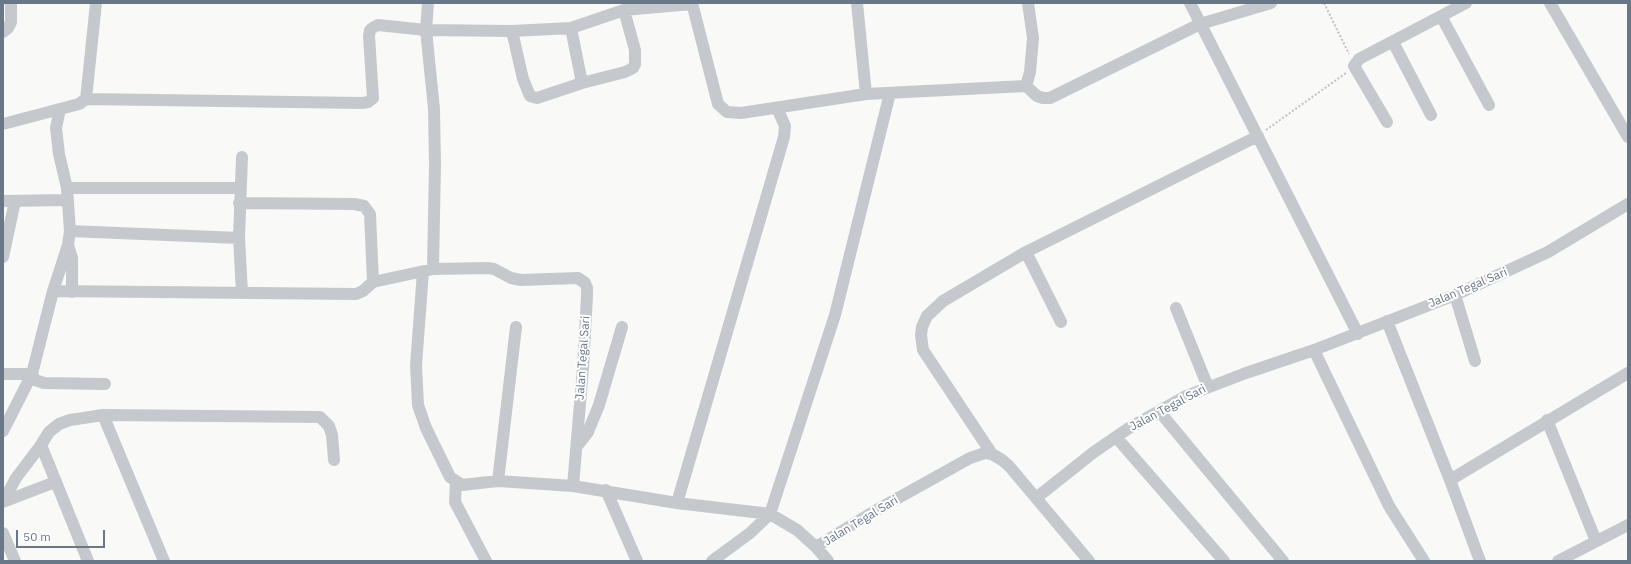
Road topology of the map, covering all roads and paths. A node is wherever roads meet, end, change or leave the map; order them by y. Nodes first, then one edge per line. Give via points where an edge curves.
1 (11, 3) edge
2 (96, 3) edge
3 (428, 3) edge
4 (692, 3) edge
5 (857, 3) edge
6 (1028, 3) edge
7 (1190, 3) edge
8 (1324, 3) edge
9 (1466, 3) edge
10 (1550, 3) edge
11 (1265, 4) edge
12 (624, 10) junction
13 (1441, 16) junction
14 (1200, 24) junction
15 (571, 28) junction
16 (426, 30) junction
17 (512, 31) junction
18 (3, 32) edge
19 (1393, 42) junction
20 (1354, 66) junction
21 (582, 83) junction
22 (1026, 86) junction
23 (890, 93) junction
24 (866, 94) junction
25 (86, 99) junction
26 (1489, 105) dead end
27 (777, 108) junction
28 (60, 109) junction
29 (1430, 115) dead end
30 (1387, 122) dead end
31 (3, 124) edge
32 (1258, 136) junction
33 (1628, 137) edge
34 (242, 157) dead end
35 (240, 188) junction
36 (68, 194) junction
37 (9, 201) edge
38 (240, 203) junction
39 (1628, 204) edge
40 (70, 231) junction
41 (239, 238) junction
42 (68, 245) junction
43 (1026, 252) junction
44 (3, 257) edge
45 (428, 271) junction
46 (373, 282) junction
47 (53, 291) junction
48 (72, 292) junction
49 (242, 293) junction
50 (1455, 295) junction
51 (1176, 308) dead end
52 (1387, 321) junction
53 (1061, 322) dead end
54 (516, 327) dead end
55 (622, 327) dead end
56 (1358, 334) junction
57 (1314, 350) junction
58 (1475, 361) dead end
59 (3, 374) edge
60 (32, 374) junction
61 (1628, 374) edge
62 (105, 384) dead end
63 (1208, 387) junction
64 (1159, 411) junction
65 (103, 415) junction
66 (1548, 420) junction
67 (3, 431) edge
68 (1116, 437) junction
69 (41, 445) junction
70 (577, 446) junction
71 (992, 454) junction
72 (334, 460) dead end
73 (1450, 480) junction
74 (498, 481) junction
75 (56, 482) junction
76 (456, 482) junction
77 (573, 486) junction
78 (606, 490) junction
79 (1036, 498) junction
80 (3, 502) edge
81 (677, 503) junction
82 (770, 514) junction
83 (1628, 525) edge
84 (4, 537) edge
85 (1596, 541) junction
86 (816, 547) junction
87 (14, 561) edge
88 (88, 561) edge
89 (164, 561) edge
90 (486, 561) edge
91 (637, 561) edge
92 (712, 561) edge
93 (828, 561) edge
94 (1089, 561) edge
95 (1224, 561) edge
96 (1283, 561) edge
97 (1424, 561) edge
98 (1480, 561) edge
99 (1558, 561) edge

1 - 18 street via 11,22
2 - 25 street
3 - 16 street
4 - 12 street
4 - 27 street via 718,104 733,113
5 - 24 street
6 - 22 street via 1033,38
7 - 14 street
8 - 20 path
9 - 13 street
10 - 33 street
11 - 14 street
12 - 15 street
12 - 21 street via 635,50 633,68
13 - 19 street
13 - 26 street
14 - 22 street via 1050,98 1037,96
14 - 32 street
15 - 17 street
15 - 21 street
16 - 17 street
16 - 25 street via 378,25 370,30 373,98 368,102
16 - 45 street via 434,109 435,164
17 - 21 street via 523,79 530,96 537,98
19 - 20 street via 1368,53
19 - 29 street
20 - 30 street
20 - 32 path
22 - 23 street
23 - 24 street
23 - 82 street via 836,315
24 - 27 street
25 - 28 street via 80,104
27 - 81 street via 785,126 784,137
28 - 31 street
28 - 36 street via 56,128 57,139
32 - 43 street
32 - 56 street
34 - 35 street
35 - 36 street
35 - 38 street
36 - 37 street
36 - 40 street
37 - 44 street
38 - 41 street
38 - 46 street via 364,206 370,214
39 - 50 street, Jalan Tegal Sari via 1548,252
40 - 41 street
40 - 42 street
41 - 49 street
42 - 47 street
42 - 48 street via 73,263
43 - 53 street
43 - 71 street via 943,301 927,316 921,331 921,344 928,360
45 - 46 street
45 - 70 street, Jalan Tegal Sari via 487,268 515,279 578,278 585,283 587,296 584,360
45 - 76 street via 416,365 418,405 426,428 450,477
46 - 49 street via 356,294
47 - 48 street
47 - 60 street
48 - 49 street
50 - 52 street, Jalan Tegal Sari
50 - 58 street
51 - 63 street
52 - 56 street, Jalan Tegal Sari
52 - 73 street
54 - 74 street
55 - 70 street via 599,405 588,432
56 - 57 street, Jalan Tegal Sari
57 - 63 street, Jalan Tegal Sari
57 - 97 street via 1389,506
59 - 60 street
60 - 62 street via 35,380 44,383
60 - 67 street
61 - 66 street
63 - 64 street, Jalan Tegal Sari
64 - 68 street, Jalan Tegal Sari
64 - 96 street
65 - 69 street via 59,424 49,432
65 - 72 street via 320,417 329,426 332,434
65 - 89 street
66 - 73 street
66 - 85 street
68 - 79 street, Jalan Tegal Sari
68 - 95 street
69 - 75 street
69 - 80 street via 16,478
70 - 77 street, Jalan Tegal Sari
71 - 79 street via 1009,466
71 - 86 street, Jalan Tegal Sari via 985,453 970,458
73 - 98 street
74 - 76 street via 462,485
74 - 77 street
75 - 80 street
75 - 88 street
76 - 90 street via 455,502
77 - 78 street, Jalan Tegal Sari
78 - 81 street, Jalan Tegal Sari
78 - 91 street
79 - 94 street
81 - 82 street, Jalan Tegal Sari
82 - 86 street, Jalan Tegal Sari via 797,530
82 - 92 street via 750,533
83 - 85 street
84 - 87 street
85 - 99 street
86 - 93 street

